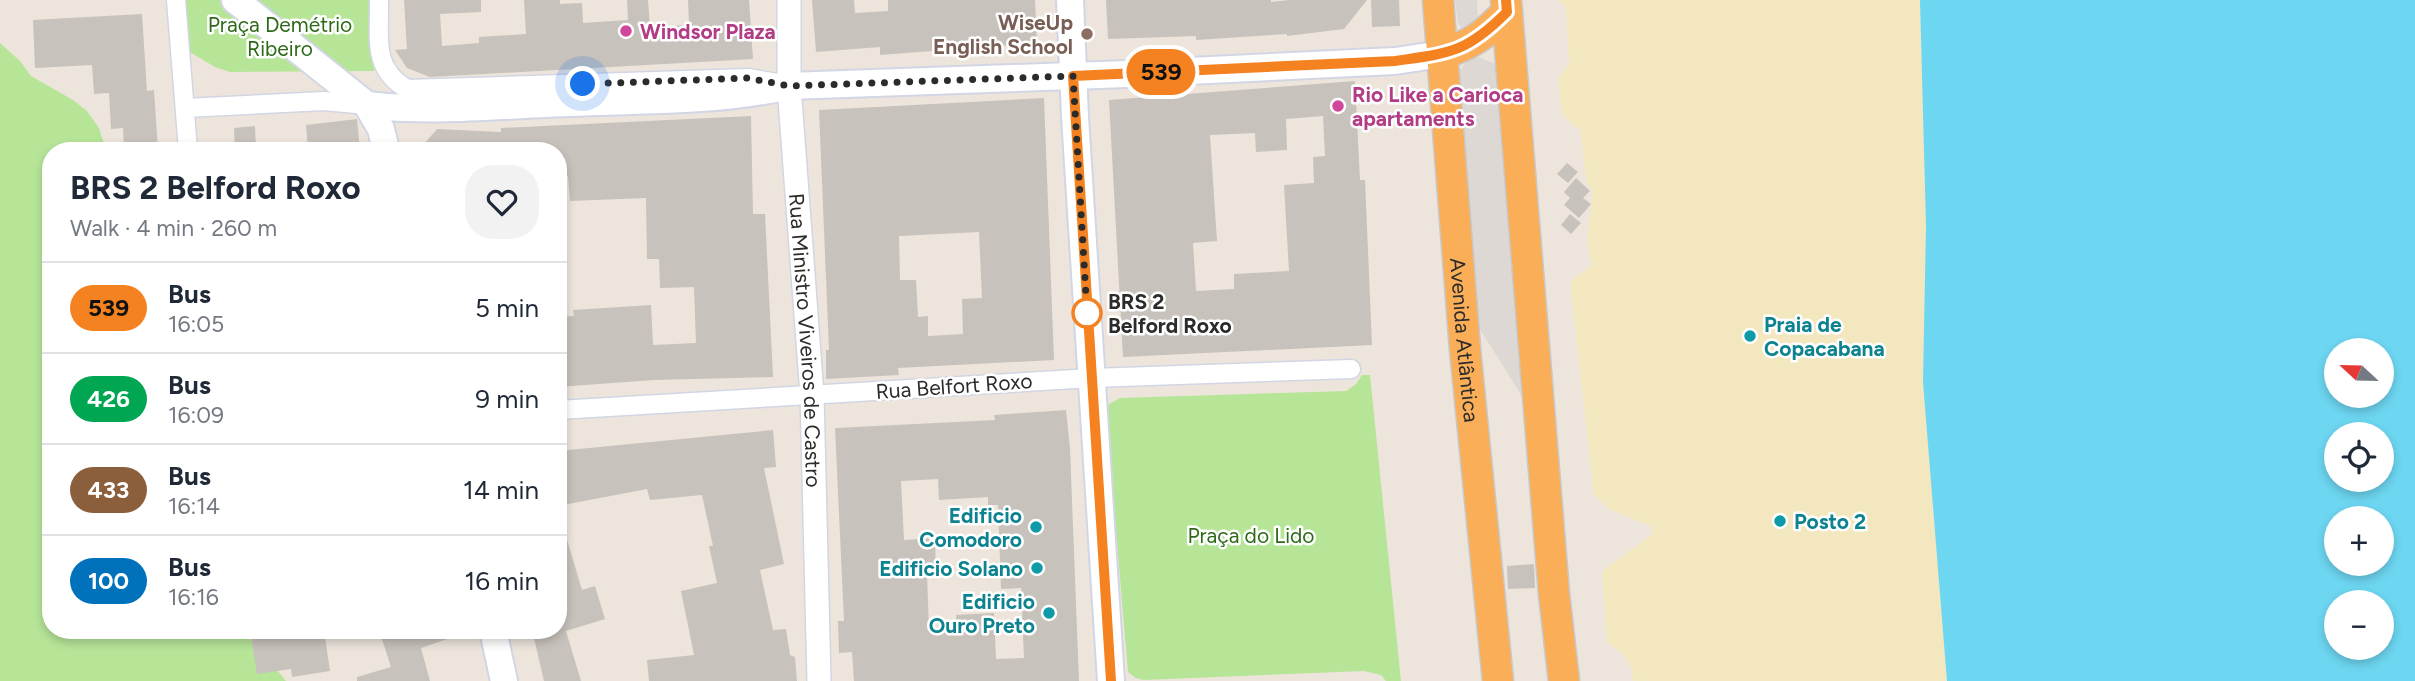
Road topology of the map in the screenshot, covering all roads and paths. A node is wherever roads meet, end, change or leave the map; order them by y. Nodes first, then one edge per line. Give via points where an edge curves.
1 (176, 0) edge
2 (235, 0) edge
3 (379, 0) edge
4 (789, 0) edge
5 (1070, 0) edge
6 (1438, 0) edge
7 (1507, 6) edge
8 (1442, 54) junction
9 (1073, 76) junction
10 (789, 86) junction
11 (367, 105) junction
12 (186, 108) junction
13 (188, 142) edge
14 (384, 142) edge
15 (1351, 369) dead end
16 (1092, 377) junction
17 (812, 395) junction
18 (567, 409) edge
19 (495, 639) edge
20 (504, 681) edge
21 (819, 681) edge
22 (1111, 681) edge
23 (1498, 681) edge
24 (1564, 681) edge

1 - 12 street
2 - 11 main road
3 - 10 street via 381,61 396,83 407,89 748,78
4 - 10 street, Rua Ministro Viveiros de Castro
5 - 9 main road
6 - 8 highway, Avenida Atlântica
7 - 8 highway via 1486,33 1468,46
7 - 24 highway
8 - 9 main road via 1395,61
8 - 23 highway, Avenida Atlântica
9 - 10 main road
9 - 16 main road
10 - 11 main road via 748,94 590,102 403,110
10 - 17 street, Rua Ministro Viveiros de Castro
11 - 12 street via 324,101
11 - 14 main road
12 - 13 street
15 - 16 street, Rua Belfort Roxo
16 - 17 street, Rua Belfort Roxo
16 - 22 main road
17 - 18 street, Rua Belfort Roxo
17 - 21 street, Rua Ministro Viveiros de Castro
19 - 20 main road

